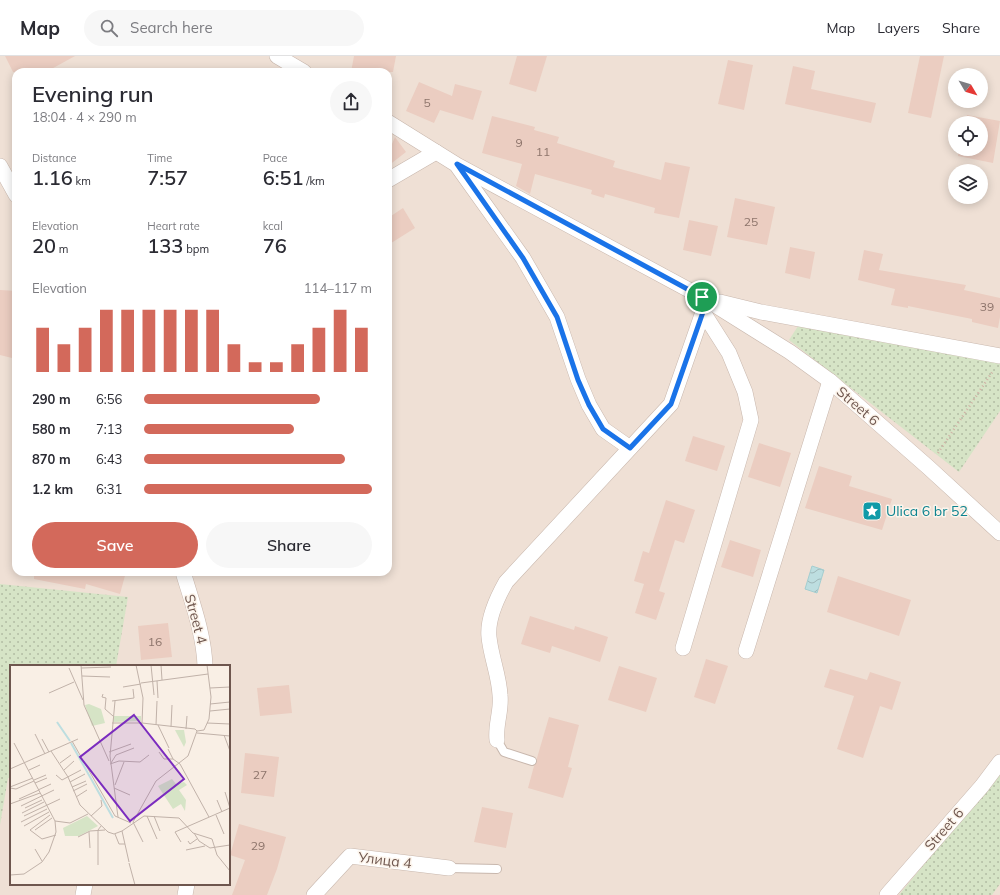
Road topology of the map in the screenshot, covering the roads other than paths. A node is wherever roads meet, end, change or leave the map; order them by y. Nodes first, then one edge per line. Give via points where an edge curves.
1 (277, 56) edge
2 (297, 68) edge
3 (392, 124) edge
4 (436, 152) junction
5 (457, 164) junction
6 (0, 166) edge
7 (392, 178) edge
8 (12, 188) edge
9 (702, 297) junction
10 (703, 312) junction
11 (998, 361) edge
12 (830, 381) junction
13 (630, 448) junction
14 (1000, 533) edge
15 (184, 576) edge
16 (684, 648) dead end
17 (746, 651) dead end
18 (206, 665) edge
19 (497, 740) joint
20 (532, 761) dead end
21 (1000, 762) edge
22 (449, 868) joint
23 (496, 869) dead end
24 (85, 885) edge
25 (187, 885) edge
26 (83, 895) edge
27 (186, 895) edge
28 (314, 895) edge
29 (887, 895) edge

1 - 2 street
3 - 4 street, Street 6
4 - 5 street, Street 6
4 - 7 street
5 - 9 street, Street 6
5 - 13 street via 523,258 557,317 578,380 603,429
6 - 8 street
9 - 10 street
9 - 11 street, Street 6 via 761,312
9 - 12 street, Street 6 via 757,329
10 - 13 street via 671,404
10 - 16 street via 729,353 745,392 751,420
12 - 14 street, Street 6
12 - 17 street
13 - 19 street via 506,582 497,598 489,636 500,694 501,713 496,733
15 - 18 street, Street 4 via 197,616
19 - 20 lane via 504,752
21 - 29 street, Street 6
22 - 23 lane
22 - 28 street, Улица 4 via 350,856
24 - 26 street
25 - 27 street

